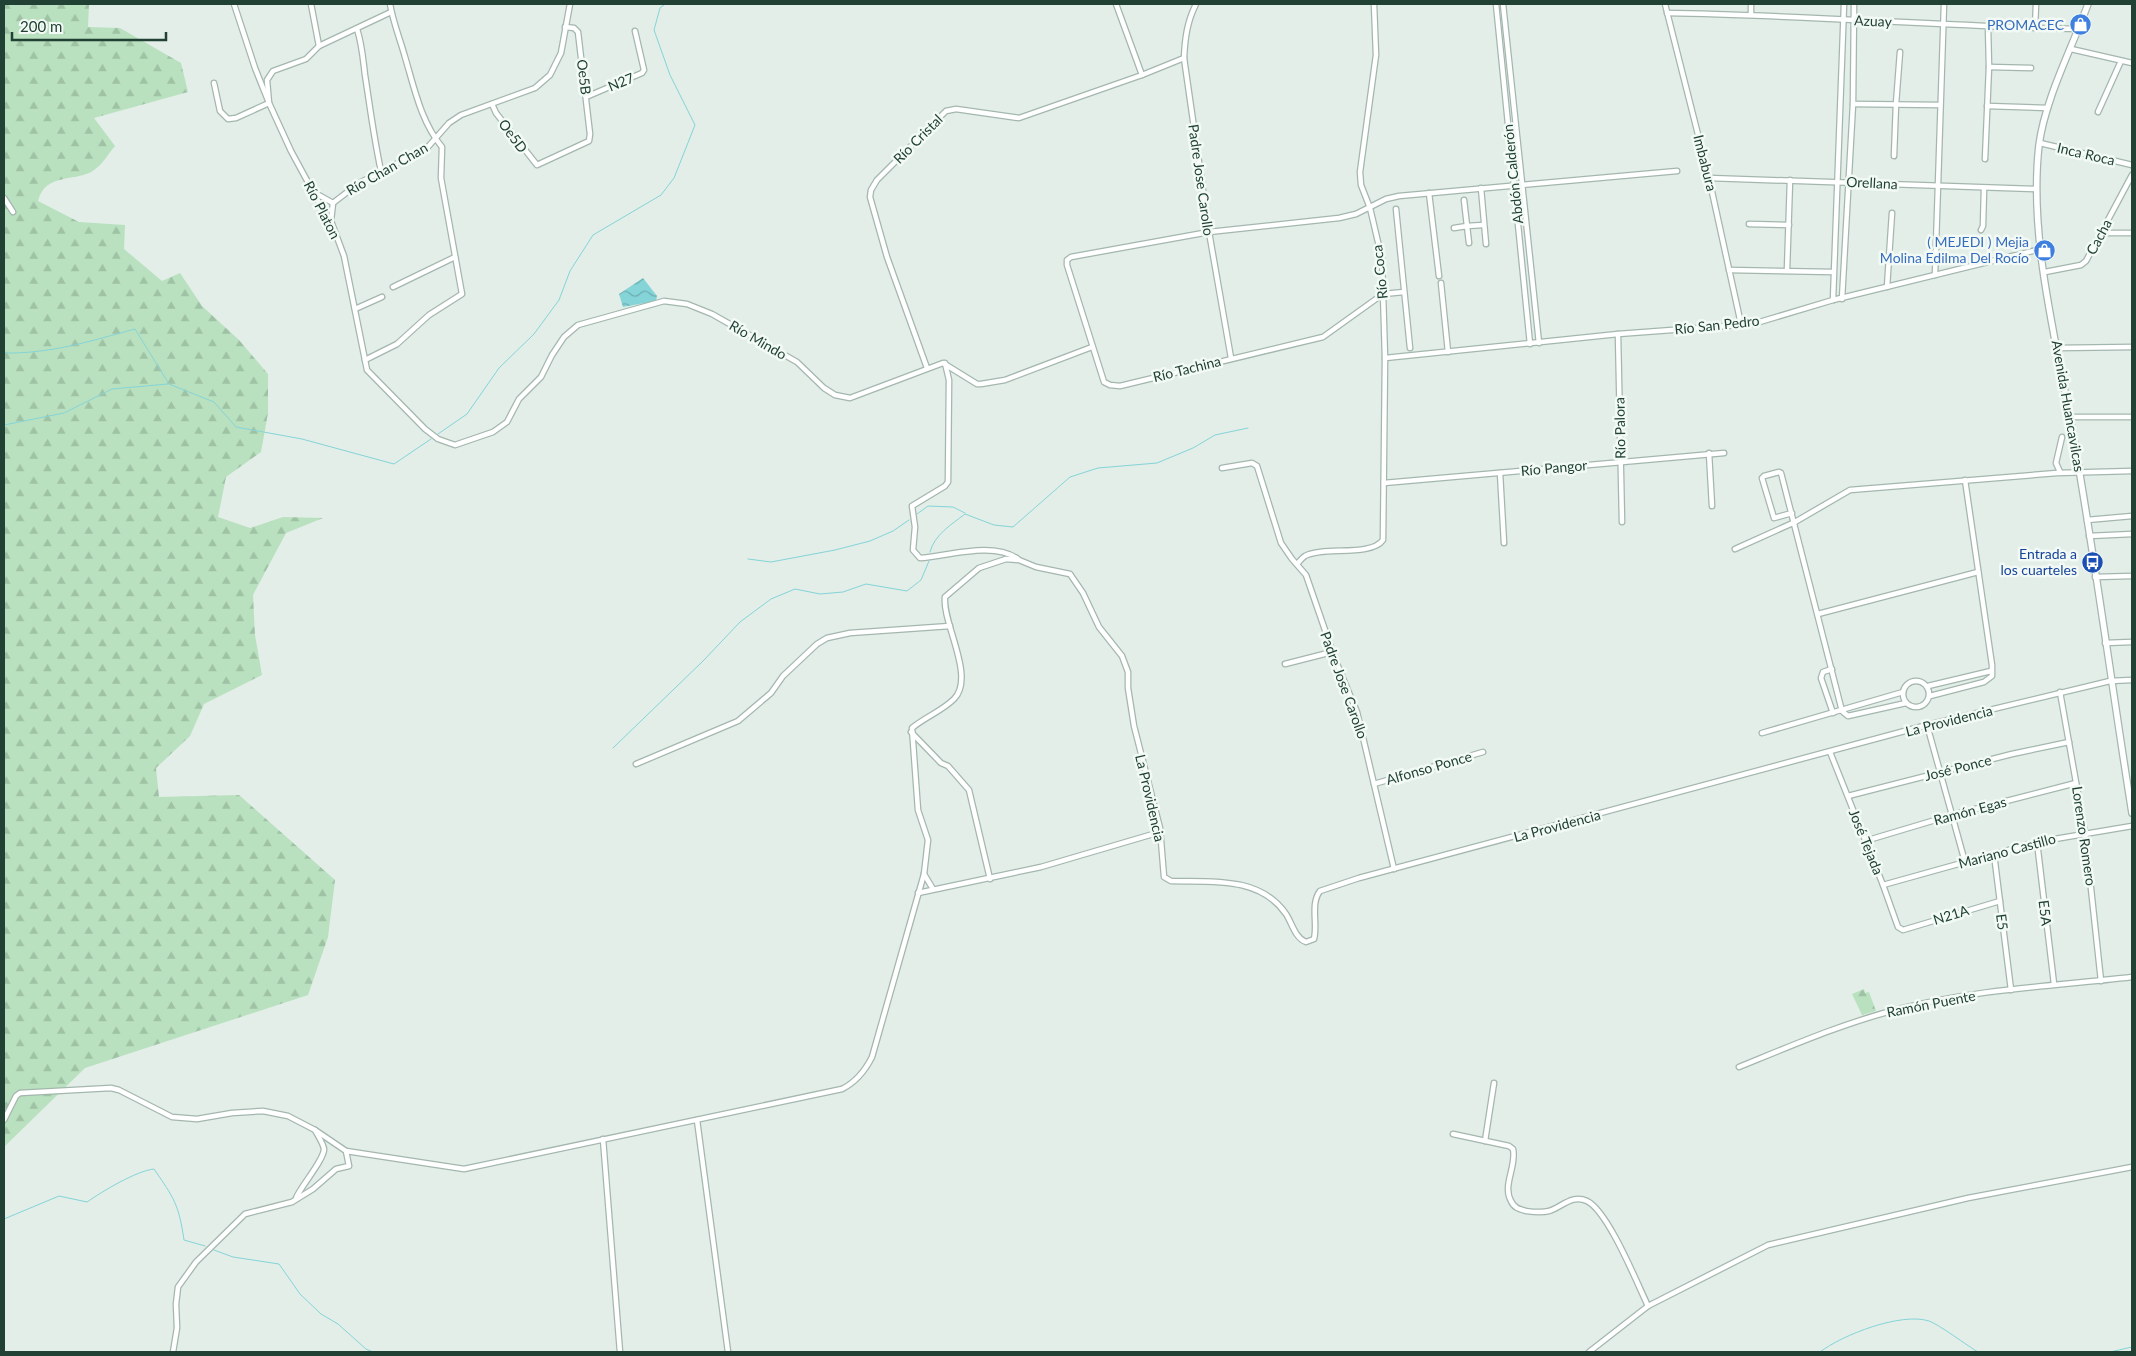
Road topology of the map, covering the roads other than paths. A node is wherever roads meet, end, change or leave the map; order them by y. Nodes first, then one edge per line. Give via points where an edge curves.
1 (234, 4) edge
2 (312, 4) edge
3 (390, 4) edge
4 (570, 4) edge
5 (1116, 4) edge
6 (1196, 4) edge
7 (1374, 4) edge
8 (1496, 4) edge
9 (1503, 4) edge
10 (1665, 4) edge
11 (1751, 4) edge
12 (1844, 4) edge
13 (1854, 4) edge
14 (1944, 4) edge
15 (2036, 4) edge
16 (2088, 4) edge
17 (391, 12) junction
18 (1667, 13) junction
19 (1751, 14) junction
20 (1844, 20) junction
21 (1854, 20) junction
22 (1943, 24) junction
23 (1988, 26) junction
24 (564, 27) junction
25 (357, 28) junction
26 (2035, 28) junction
27 (2078, 28) junction
28 (635, 31) dead end
29 (319, 46) junction
30 (2071, 49) junction
31 (1900, 52) dead end
32 (1184, 58) junction
33 (2121, 61) junction
34 (2132, 63) edge
35 (1989, 67) junction
36 (2031, 68) dead end
37 (1142, 75) junction
38 (214, 83) dead end
39 (586, 96) junction
40 (269, 103) junction
41 (492, 104) junction
42 (1853, 104) junction
43 (1896, 104) junction
44 (1940, 105) junction
45 (1987, 106) junction
46 (2048, 108) junction
47 (2098, 112) dead end
48 (590, 138) joint
49 (436, 139) junction
50 (2040, 143) junction
51 (1894, 156) dead end
52 (1985, 159) dead end
53 (2132, 165) edge
54 (381, 171) junction
55 (1678, 171) dead end
56 (2132, 175) edge
57 (1709, 178) junction
58 (1790, 180) junction
59 (1836, 182) junction
60 (1848, 182) junction
61 (1521, 185) junction
62 (1514, 186) junction
63 (1938, 187) junction
64 (1481, 188) junction
65 (1984, 188) junction
66 (2036, 189) junction
67 (314, 192) junction
68 (1429, 193) junction
69 (4, 198) edge
70 (1464, 200) dead end
71 (333, 204) junction
72 (1370, 208) junction
73 (1396, 209) dead end
74 (13, 212) dead end
75 (1892, 214) dead end
76 (331, 221) junction
77 (1749, 224) dead end
78 (1483, 225) junction
79 (1789, 225) junction
80 (1467, 226) junction
81 (1454, 228) dead end
82 (1981, 230) dead end
83 (1209, 232) junction
84 (2102, 233) junction
85 (2132, 233) edge
86 (1469, 243) dead end
87 (1486, 244) dead end
88 (2041, 249) junction
89 (455, 256) junction
90 (1729, 270) junction
91 (1787, 270) junction
92 (1833, 272) junction
93 (2045, 272) junction
94 (1935, 275) junction
95 (1438, 276) dead end
96 (1441, 283) dead end
97 (393, 287) dead end
98 (1888, 287) junction
99 (1404, 292) junction
100 (1383, 294) junction
101 (382, 297) dead end
102 (1842, 299) junction
103 (1833, 300) junction
104 (355, 310) junction
105 (1741, 324) junction
106 (1618, 334) junction
107 (1539, 343) junction
108 (1530, 344) junction
109 (1092, 347) junction
110 (2132, 347) edge
111 (1410, 348) dead end
112 (2057, 348) junction
113 (1448, 352) junction
114 (1231, 358) junction
115 (1384, 358) junction
116 (365, 360) junction
117 (945, 364) junction
118 (927, 368) junction
119 (2070, 417) junction
120 (2132, 417) edge
121 (2062, 437) dead end
122 (455, 444) joint
123 (1709, 453) junction
124 (1724, 453) dead end
125 (1620, 462) junction
126 (1222, 468) dead end
127 (2080, 471) junction
128 (2132, 471) edge
129 (2060, 472) junction
130 (1500, 473) junction
131 (1965, 480) junction
132 (1384, 483) junction
133 (1712, 506) dead end
134 (1792, 513) junction
135 (2132, 516) edge
136 (2087, 520) junction
137 (1622, 522) dead end
138 (1794, 522) junction
139 (2132, 534) edge
140 (2089, 536) junction
141 (1504, 542) dead end
142 (1736, 549) dead end
143 (1019, 560) junction
144 (1297, 564) junction
145 (1978, 572) junction
146 (2132, 576) edge
147 (2095, 577) junction
148 (1818, 614) junction
149 (950, 626) junction
150 (2132, 642) edge
151 (2105, 643) junction
152 (1332, 652) junction
153 (1285, 664) dead end
154 (1832, 669) junction
155 (1991, 671) junction
156 (2132, 680) edge
157 (2110, 681) junction
158 (1928, 686) junction
159 (1903, 692) junction
160 (2060, 692) junction
161 (1930, 696) junction
162 (1906, 702) junction
163 (1842, 711) junction
164 (1833, 713) junction
165 (1928, 726) junction
166 (911, 732) junction
167 (1762, 733) dead end
168 (2069, 742) junction
169 (1483, 752) dead end
170 (1830, 752) junction
171 (636, 764) dead end
172 (1940, 772) junction
173 (2076, 783) junction
174 (1374, 784) junction
175 (1848, 796) junction
176 (2132, 813) edge
177 (1952, 815) junction
178 (2132, 826) edge
179 (1160, 832) junction
180 (2085, 833) junction
181 (1865, 841) junction
182 (2037, 842) junction
183 (1994, 854) junction
184 (1965, 862) junction
185 (1394, 869) junction
186 (924, 874) junction
187 (990, 879) junction
188 (1883, 885) junction
189 (933, 889) junction
190 (918, 892) junction
191 (2000, 901) junction
192 (1903, 930) joint
193 (2132, 977) edge
194 (2101, 980) junction
195 (2054, 984) junction
196 (2011, 990) junction
197 (1739, 1067) dead end
198 (1494, 1083) dead end
199 (4, 1120) edge
200 (698, 1120) junction
201 (315, 1130) junction
202 (1453, 1134) dead end
203 (603, 1140) junction
204 (1485, 1141) junction
205 (346, 1151) junction
206 (2132, 1167) edge
207 (296, 1199) junction
208 (1648, 1306) junction
209 (174, 1352) edge
210 (620, 1352) edge
211 (728, 1352) edge
212 (1589, 1352) edge

1 - 40 street, Río Platon
2 - 29 street
3 - 17 street
4 - 24 street, Río Chan Chan
5 - 37 street
6 - 32 street, Padre Jose Carollo via 1185,33
7 - 72 street, Río Coca via 1376,55 1360,172 1361,185
8 - 62 street, Abdón Calderón
9 - 61 street, Abdón Calderón
10 - 18 street, Imbabura
11 - 19 street
12 - 20 street
13 - 21 street
14 - 22 street
15 - 26 street
16 - 27 street, Avenida Huancavilcas
17 - 25 street
17 - 49 street via 411,81
18 - 19 street, Azuay
18 - 57 street, Imbabura
19 - 20 street, Azuay
20 - 21 street, Azuay
20 - 59 street
21 - 22 street, Azuay
21 - 42 street
22 - 23 street, Azuay
22 - 44 street
23 - 26 street, Azuay
23 - 35 street
24 - 39 street, Oe5B via 578,32
24 - 41 street, Río Chan Chan via 562,52 550,75 535,88
25 - 29 street
25 - 54 street
26 - 27 street, Azuay
27 - 30 street, Avenida Huancavilcas
28 - 39 street, N27 via 642,73
29 - 40 street via 306,58 269,74 266,80
30 - 33 street
30 - 46 street, Avenida Huancavilcas
31 - 43 street
32 - 37 street, Río Cristal
32 - 83 street, Padre Jose Carollo
33 - 34 street
33 - 47 street
35 - 36 street
35 - 45 street
37 - 118 street, Río Cristal via 1019,118 956,109 946,111 874,185 870,197 887,257
38 - 40 street via 220,111 228,119
39 - 48 street, Oe5B
40 - 67 street, Río Platon
41 - 48 street, Oe5D via 537,166
41 - 49 street, Río Chan Chan via 461,115 449,123
42 - 43 street
42 - 60 street
43 - 44 street
43 - 51 street
44 - 63 street
45 - 46 street
45 - 52 street
46 - 50 street, Avenida Huancavilcas
49 - 54 street, Río Chan Chan via 416,155
49 - 89 street via 442,146 441,178
50 - 53 street, Inca Roca
50 - 66 street, Avenida Huancavilcas
54 - 71 street, Río Chan Chan via 358,183
55 - 61 street
56 - 84 street, Cacha
57 - 58 street, Orellana
57 - 90 street, Imbabura
58 - 59 street, Orellana
58 - 79 street
59 - 60 street, Orellana
59 - 92 street
60 - 63 street, Orellana
60 - 102 street
61 - 62 street
61 - 107 street, Abdón Calderón
62 - 64 street
62 - 108 street, Abdón Calderón
63 - 65 street, Orellana
63 - 94 street
64 - 68 street
64 - 78 street
65 - 66 street, Orellana
65 - 82 street
66 - 88 street, Avenida Huancavilcas
67 - 71 street, Río Chan Chan
67 - 76 street, Río Platon
68 - 72 street via 1386,199
68 - 95 street
69 - 74 street
70 - 80 street
71 - 76 street
72 - 83 street via 1339,218
72 - 100 street, Río Coca via 1382,259
73 - 99 street
75 - 98 street
76 - 104 street, Río Platon via 344,256
77 - 79 street
78 - 80 street
78 - 87 street
79 - 91 street
80 - 81 street
80 - 86 street
83 - 109 street, Río Tachina via 1067,260
83 - 114 street, Padre Jose Carollo
84 - 85 street
84 - 93 street, Cacha via 2081,265
88 - 93 street, Avenida Huancavilcas
88 - 94 street, Río San Pedro
89 - 97 street
89 - 116 street via 462,294 429,315 396,344
90 - 91 street
90 - 105 street, Imbabura
91 - 92 street
92 - 103 street
93 - 112 street, Avenida Huancavilcas
94 - 98 street, Río San Pedro
96 - 113 street
98 - 102 street, Río San Pedro
99 - 100 street
99 - 111 street
100 - 114 street, Río Tachina via 1323,337
100 - 115 street, Río Coca
101 - 104 street
102 - 103 street, Río San Pedro
103 - 105 street, Río San Pedro via 1753,324
104 - 116 street, Río Platon
105 - 106 street, Río San Pedro
106 - 107 street, Río San Pedro
106 - 125 street, Río Palora
107 - 108 street, Río San Pedro
108 - 113 street, Río San Pedro
109 - 114 street, Río Tachina via 1104,382 1120,386
109 - 117 street via 1005,380 981,384
110 - 112 street
112 - 119 street, Avenida Huancavilcas
113 - 115 street, Río San Pedro
115 - 132 street, Río Coca
116 - 122 street, Río Platon via 367,370 425,429 438,439
117 - 118 street, Río Mindo
117 - 143 street via 949,380 948,482 912,506 915,527 913,550 920,558 967,551 1006,552
118 - 122 street, Río Mindo via 850,398 842,397 824,388 796,362 712,314 687,304 664,301 572,329 552,355 541,377 519,399 507,422 493,432
119 - 120 street
119 - 127 street, Avenida Huancavilcas
121 - 129 street via 2056,463
123 - 124 street, Río Pangor
123 - 125 street, Río Pangor
123 - 133 street
125 - 130 street, Río Pangor
125 - 137 street, Río Palora
126 - 144 street, Padre Jose Carollo via 1252,463 1257,466 1282,543
127 - 128 street
127 - 129 street
127 - 136 street, Avenida Huancavilcas
129 - 131 street
130 - 132 street, Río Pangor
130 - 141 street
131 - 138 street via 1850,490
131 - 145 street
132 - 144 street, Río Coca via 1382,542 1370,547 1309,555
134 - 134 street via 1774,518 1764,476 1780,472
134 - 138 street
135 - 136 street
136 - 140 street, Avenida Huancavilcas
138 - 142 street
138 - 148 street
139 - 140 street
140 - 147 street, Avenida Huancavilcas
143 - 149 street, La Providencia via 1006,559 979,568 952,589 945,600
143 - 179 street, La Providencia via 1070,574 1083,593 1098,627 1122,656 1128,672 1134,726
144 - 152 street, Padre Jose Carollo via 1306,575
145 - 148 street
145 - 155 street
146 - 147 street
147 - 151 street, Avenida Huancavilcas
148 - 154 street
149 - 166 street, La Providencia via 960,670 960,689 951,702 914,726
149 - 171 street via 850,633 827,638 738,721
150 - 151 street
151 - 157 street, Avenida Huancavilcas
152 - 153 street
152 - 174 street, Padre Jose Carollo via 1359,719
154 - 163 street
154 - 164 street via 1821,675
155 - 158 street
155 - 161 street via 1992,676 1984,682
156 - 157 street, La Providencia
157 - 160 street, La Providencia
157 - 176 street, Avenida Huancavilcas
158 - 159 street via 1913,680
158 - 161 street
159 - 162 street
159 - 163 street
160 - 165 street, La Providencia
160 - 168 street, Lorenzo Romero
161 - 162 street via 1920,707
162 - 163 street via 1848,716
163 - 164 street
164 - 167 street
165 - 170 street, La Providencia
165 - 172 street
166 - 186 street via 918,810 928,840
166 - 187 street via 969,790
168 - 172 street, José Ponce
168 - 173 street, Lorenzo Romero
169 - 174 street, Alfonso Ponce
170 - 175 street, José Tejada
170 - 185 street, La Providencia
172 - 175 street, José Ponce
172 - 177 street
173 - 177 street, Ramón Egas
173 - 180 street, Lorenzo Romero
174 - 185 street, Padre Jose Carollo
175 - 181 street, José Tejada
177 - 181 street, Ramón Egas
177 - 184 street
178 - 180 street, Mariano Castillo
179 - 185 street, La Providencia via 1162,873 1166,880 1246,884 1262,891 1274,900 1306,942 1314,938 1317,928 1315,902 1320,891
179 - 187 street
180 - 182 street, Mariano Castillo
180 - 194 street, Lorenzo Romero
181 - 188 street, José Tejada
182 - 183 street, Mariano Castillo
182 - 195 street, E5A
183 - 184 street, Mariano Castillo
183 - 191 street, E5
184 - 188 street, Mariano Castillo
186 - 189 street
186 - 190 street
187 - 189 street
188 - 192 street, José Tejada via 1898,927
189 - 190 street
190 - 200 street via 872,1056 852,1084 842,1089
191 - 192 street, N21A
191 - 196 street, E5
193 - 194 street, Ramón Puente
194 - 195 street, Ramón Puente
195 - 196 street, Ramón Puente
196 - 197 street, Ramón Puente via 1939,1001 1859,1020
198 - 204 street
199 - 201 street via 20,1093 111,1088 172,1117 197,1119 263,1111 288,1116
200 - 203 street
200 - 211 street
201 - 205 street
201 - 207 street via 322,1143 323,1154
202 - 204 street
203 - 205 street via 464,1169
203 - 210 street
204 - 208 street via 1513,1149 1508,1191 1511,1203 1518,1209 1542,1213 1576,1199 1588,1201 1601,1213
205 - 207 street via 349,1166 336,1170
206 - 208 street via 1968,1198 1768,1245
207 - 209 street via 245,1214 182,1279 177,1292
208 - 212 street

